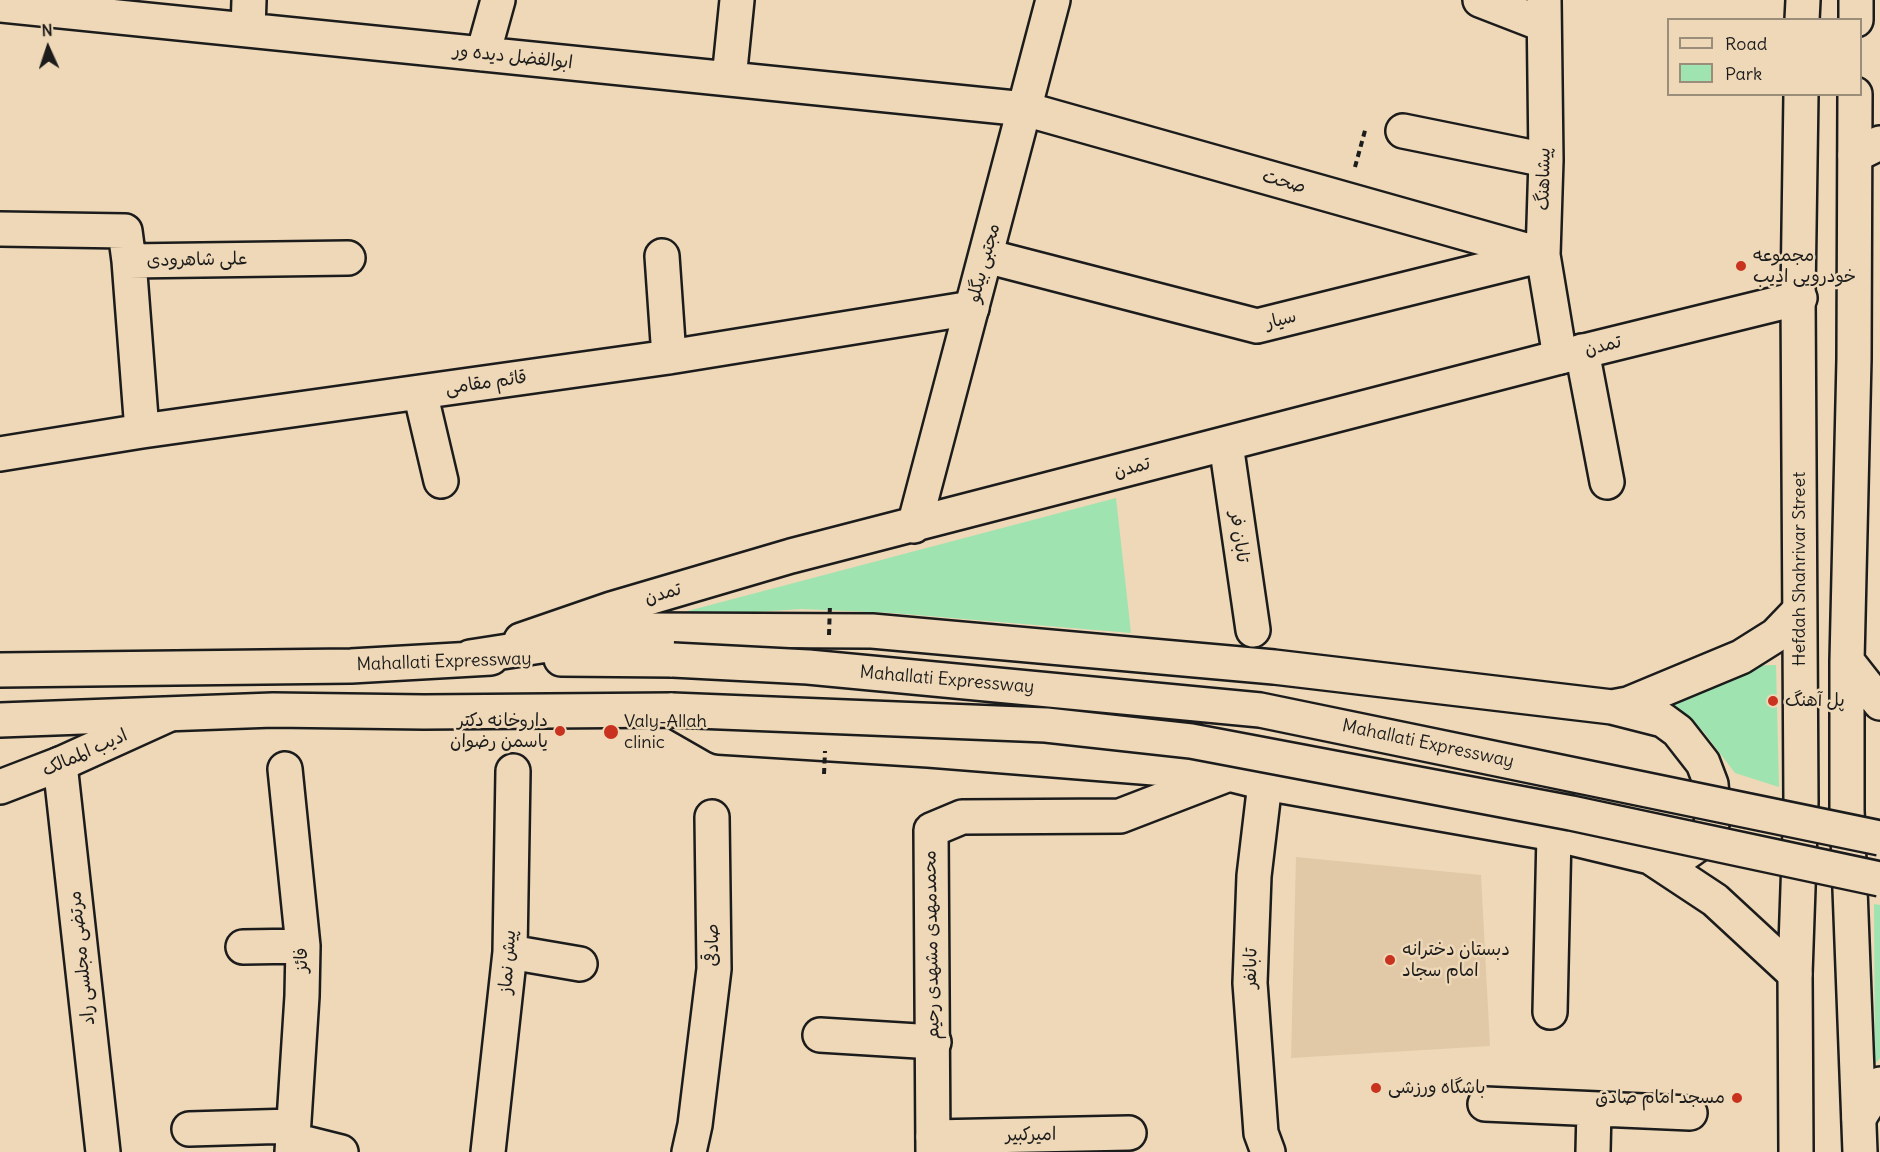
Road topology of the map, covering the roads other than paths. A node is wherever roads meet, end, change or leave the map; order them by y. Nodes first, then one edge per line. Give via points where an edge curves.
1 (498, 0) edge
2 (737, 0) edge
3 (1053, 0) edge
4 (1480, 0) edge
5 (1803, 0) edge
6 (1856, 0) edge
7 (3, 4) edge
8 (1543, 12) edge
9 (249, 15) edge
10 (1802, 18) edge
11 (1856, 18) edge
12 (483, 54) junction
13 (729, 79) junction
14 (1801, 96) edge
15 (1855, 96) edge
16 (1025, 109) junction
17 (1403, 131) dead end
18 (1868, 149) edge
19 (1546, 160) junction
20 (0, 229) edge
21 (1543, 255) junction
22 (662, 256) dead end
23 (986, 256) junction
24 (348, 258) dead end
25 (129, 261) junction
26 (1800, 298) junction
27 (972, 308) junction
28 (1571, 354) junction
29 (669, 357) junction
30 (420, 392) junction
31 (142, 431) junction
32 (1226, 444) junction
33 (0, 454) edge
34 (441, 481) dead end
35 (1607, 482) dead end
36 (914, 526) junction
37 (1799, 611) junction
38 (1253, 630) dead end
39 (470, 657) junction
40 (1847, 661) junction
41 (0, 670) edge
42 (1880, 703) edge
43 (1612, 707) junction
44 (672, 710) junction
45 (168, 716) junction
46 (0, 720) edge
47 (60, 764) junction
48 (285, 769) dead end
49 (513, 771) dead end
50 (1229, 774) junction
51 (1265, 783) junction
52 (0, 787) edge
53 (712, 817) dead end
54 (1554, 834) junction
55 (1880, 838) edge
56 (1650, 856) junction
57 (1880, 879) edge
58 (303, 946) junction
59 (243, 947) dead end
60 (510, 952) junction
61 (580, 964) dead end
62 (1795, 974) junction
63 (1550, 1012) dead end
64 (820, 1035) dead end
65 (934, 1042) junction
66 (1880, 1084) edge
67 (1485, 1104) dead end
68 (1594, 1109) junction
69 (1690, 1113) dead end
70 (1859, 1118) junction
71 (189, 1129) dead end
72 (1129, 1133) dead end
73 (292, 1139) edge
74 (933, 1144) edge
75 (103, 1152) edge
76 (341, 1152) edge
77 (488, 1152) edge
78 (689, 1152) edge
79 (1268, 1152) edge
80 (1593, 1152) edge
81 (1796, 1152) edge
82 (1860, 1152) edge

1 - 12 main road
2 - 13 main road
3 - 16 main road, مجتبی بیگلو
4 - 8 main road
5 - 10 main road
6 - 11 main road
7 - 9 main road, ابوالفضل دیده ور
8 - 19 main road, پیشاهنگ
9 - 12 main road, ابوالفضل دیده ور
12 - 13 main road, ابوالفضل دیده ور
13 - 16 main road, ابوالفضل دیده ور
14 - 26 main road, Hefdah Shahrivar Street
15 - 18 main road
16 - 21 main road, صحت
16 - 23 main road, مجتبی بیگلو
17 - 19 main road
18 - 40 main road via 1854,359
19 - 21 main road, پیشاهنگ
20 - 25 main road, علی شاهرودی via 126,231
21 - 23 main road, سیار via 1257,326
21 - 28 main road, پیشاهنگ
22 - 29 main road
23 - 27 main road, مجتبی بیگلو
24 - 25 main road, علی شاهرودی
25 - 31 main road
26 - 28 main road, تمدن
26 - 37 main road, Hefdah Shahrivar Street
27 - 29 main road, قائم مقامی
27 - 36 main road, مجتبی بیگلو
28 - 32 main road, تمدن
28 - 35 main road, پیشاهنگ
29 - 30 main road, قائم مقامی
30 - 31 main road, قائم مقامی
30 - 34 main road
31 - 33 main road, قائم مقامی
32 - 36 main road, تمدن
32 - 38 main road, تابان فر
36 - 39 main road, تمدن via 791,556 611,609
37 - 43 main road via 1776,635 1741,657
37 - 62 main road, Hefdah Shahrivar Street via 1801,802
39 - 41 main road, Mahallati Expressway via 351,666
39 - 43 main road via 644,630 872,631 1274,667
39 - 55 main road, Mahallati Expressway, bridge via 673,660 808,667 1260,710
40 - 42 main road
40 - 70 main road via 1847,810
43 - 56 main road via 1663,720 1678,731 1703,763 1711,784 1714,818 1703,841 1686,853
44 - 45 main road, Mahallati Expressway via 273,710
44 - 50 main road via 719,737
44 - 57 main road, Mahallati Expressway, bridge via 1046,725 1191,741 1570,813
45 - 46 main road, Mahallati Expressway
45 - 47 main road, ادیب الممالک
47 - 52 main road, ادیب الممالک
47 - 75 main road, مرتضی مجلسی راد
48 - 58 main road, فائز
49 - 60 main road, پیش نماز
50 - 51 main road
50 - 65 main road, محمدمهدی مشهدی رحیم via 1120,816 962,817 931,830
51 - 54 main road
51 - 79 main road, تابانفر via 1254,876 1250,984 1261,1133
53 - 78 main road, صادقی via 714,969
54 - 56 main road
54 - 63 main road
56 - 62 main road via 1715,900
58 - 59 main road
58 - 73 main road, فائز
60 - 61 main road
60 - 77 main road, پیش نماز
62 - 81 main road, Hefdah Shahrivar Street
64 - 65 main road
65 - 74 main road, محمدمهدی مشهدی رحیم
66 - 70 main road
67 - 68 main road
68 - 69 main road
68 - 80 main road
70 - 82 main road
71 - 73 main road
72 - 74 main road, امیرکبیر
73 - 76 main road

